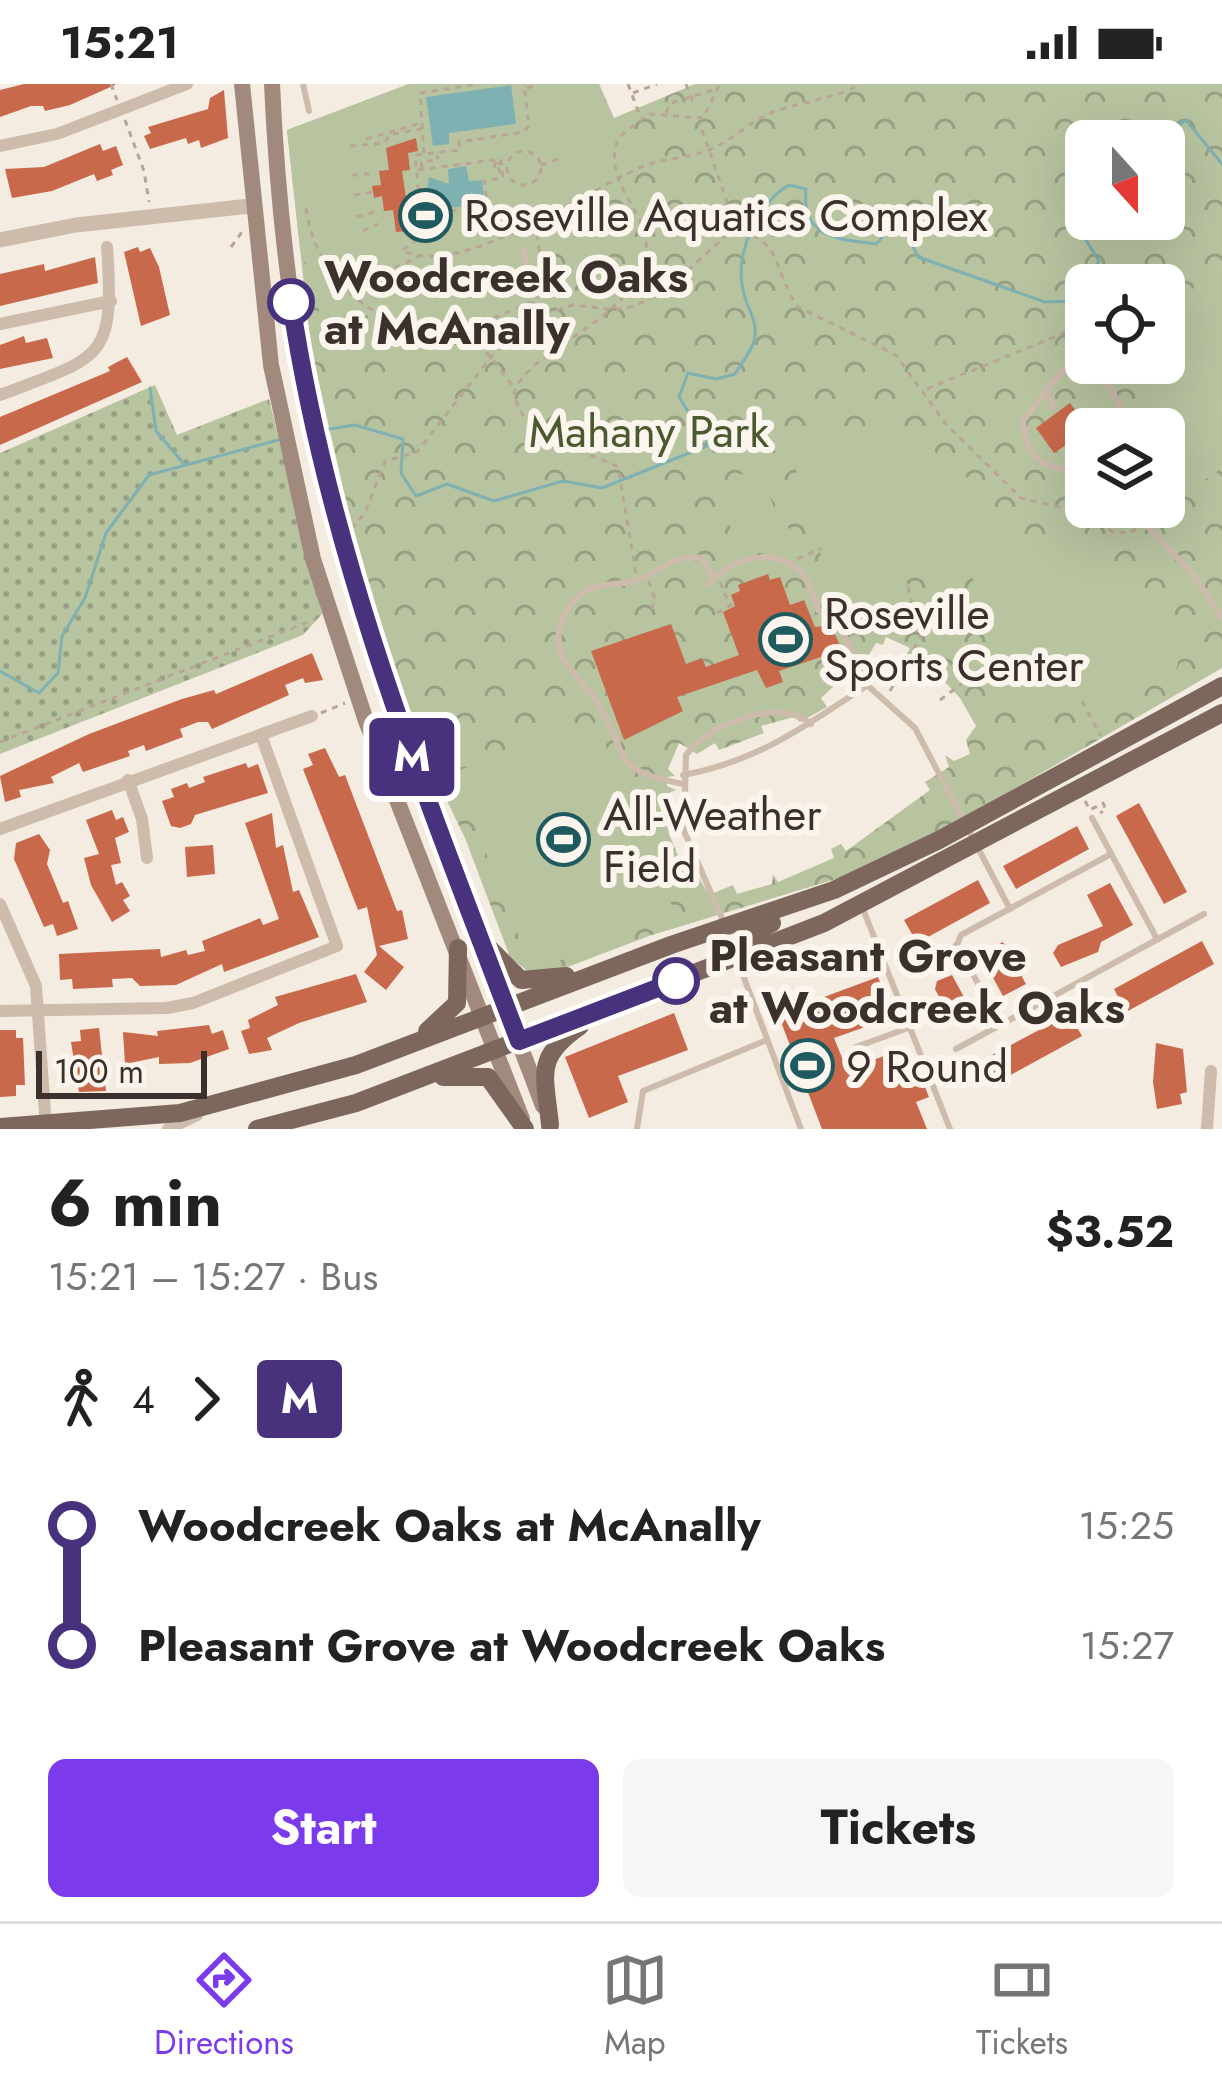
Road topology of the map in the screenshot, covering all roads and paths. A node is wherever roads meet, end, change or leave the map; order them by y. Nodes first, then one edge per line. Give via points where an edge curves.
1 (111, 84) edge
2 (187, 84) edge
3 (242, 84) edge
4 (272, 84) edge
5 (303, 84) edge
6 (478, 84) edge
7 (537, 84) edge
8 (628, 84) edge
9 (657, 84) edge
10 (686, 84) edge
11 (525, 86) edge
12 (858, 86) edge
13 (719, 87) edge
14 (632, 94) junction
15 (690, 95) junction
16 (694, 105) dead end
17 (121, 111) junction
18 (309, 111) dead end
19 (666, 113) junction
20 (641, 117) junction
21 (699, 120) junction
22 (421, 126) junction
23 (520, 132) junction
24 (367, 139) dead end
25 (0, 146) edge
26 (350, 146) dead end
27 (522, 150) junction
28 (711, 150) junction
29 (455, 151) junction
30 (437, 153) junction
31 (424, 154) junction
32 (558, 159) dead end
33 (498, 160) junction
34 (457, 165) junction
35 (539, 166) junction
36 (494, 168) dead end
37 (420, 170) junction
38 (369, 174) dead end
39 (352, 175) dead end
40 (616, 182) junction
41 (373, 192) dead end
42 (354, 195) dead end
43 (279, 203) junction
44 (250, 206) junction
45 (306, 208) dead end
46 (374, 212) dead end
47 (421, 212) junction
48 (151, 216) junction
49 (357, 217) dead end
50 (536, 221) junction
51 (378, 224) dead end
52 (246, 226) dead end
53 (422, 226) dead end
54 (730, 230) junction
55 (362, 231) dead end
56 (423, 235) dead end
57 (0, 241) edge
58 (107, 247) dead end
59 (231, 247) dead end
60 (523, 249) dead end
61 (419, 257) junction
62 (394, 268) dead end
63 (531, 284) dead end
64 (535, 301) junction
65 (111, 302) junction
66 (613, 309) junction
67 (522, 320) junction
68 (0, 324) edge
69 (456, 328) junction
70 (1065, 333) edge
71 (490, 356) junction
72 (515, 388) junction
73 (925, 390) junction
74 (1046, 390) junction
75 (0, 395) edge
76 (1054, 408) dead end
77 (1121, 408) edge
78 (1065, 472) edge
79 (1065, 508) edge
80 (1107, 528) edge
81 (1137, 528) edge
82 (1150, 528) edge
83 (340, 538) junction
84 (823, 548) dead end
85 (792, 566) junction
86 (650, 574) junction
87 (713, 579) junction
88 (637, 580) junction
89 (908, 584) dead end
90 (717, 613) dead end
91 (329, 615) junction
92 (650, 615) dead end
93 (1222, 618) edge
94 (1001, 664) dead end
95 (867, 685) junction
96 (1222, 686) edge
97 (358, 698) junction
98 (886, 698) junction
99 (940, 700) dead end
100 (1082, 701) dead end
101 (1222, 713) edge
102 (312, 716) joint
103 (812, 724) junction
104 (261, 735) junction
105 (0, 742) edge
106 (1107, 749) junction
107 (683, 780) junction
108 (128, 781) junction
109 (1079, 789) junction
110 (1092, 818) joint
111 (0, 830) edge
112 (971, 834) junction
113 (1111, 854) junction
114 (147, 858) dead end
115 (834, 890) junction
116 (0, 904) edge
117 (861, 906) junction
118 (1010, 909) junction
119 (1204, 914) dead end
120 (726, 927) junction
121 (1157, 939) junction
122 (481, 940) junction
123 (957, 945) junction
124 (458, 948) junction
125 (737, 958) junction
126 (917, 967) dead end
127 (601, 971) junction
128 (506, 1008) junction
129 (603, 1009) junction
130 (40, 1010) junction
131 (0, 1011) edge
132 (484, 1016) junction
133 (1000, 1024) junction
134 (910, 1027) junction
135 (767, 1040) junction
136 (519, 1041) junction
137 (856, 1047) dead end
138 (401, 1048) junction
139 (956, 1048) dead end
140 (496, 1049) junction
141 (1211, 1070) dead end
142 (421, 1078) junction
143 (208, 1108) junction
144 (0, 1127) edge
145 (46, 1127) edge
146 (551, 1127) edge
147 (168, 1129) edge
148 (257, 1129) edge
149 (525, 1129) edge
150 (637, 1129) edge
151 (801, 1129) edge
152 (950, 1129) edge
153 (1206, 1129) edge

1 - 17 path
2 - 17 street
3 - 44 main road
4 - 43 main road
5 - 18 lane
6 - 22 path via 424,90
7 - 11 path
8 - 14 path
9 - 14 path
10 - 15 path
11 - 23 path via 530,126
12 - 28 path via 769,114
13 - 15 path
13 - 21 path
14 - 20 path
15 - 16 path
15 - 19 path
17 - 25 street
17 - 48 path
19 - 20 path
19 - 21 path
20 - 40 path via 615,145
21 - 28 path
22 - 24 path
22 - 26 path via 385,143
22 - 31 path
23 - 27 path
23 - 29 path via 459,142
27 - 35 path
27 - 35 path via 507,162 512,182 536,182
28 - 40 path via 641,166
28 - 54 path
29 - 30 path
29 - 34 path
30 - 31 path
30 - 37 path
31 - 37 path via 416,155
32 - 35 path
33 - 34 path
33 - 36 path via 500,172 496,162
33 - 47 path via 503,178 484,181 487,200 476,208 448,211 437,225
34 - 37 path
37 - 47 path
38 - 39 path
40 - 50 path
40 - 66 path via 646,241 642,267
41 - 42 path
43 - 44 main road
43 - 83 main road via 298,351
44 - 48 street
44 - 91 main road via 278,414
45 - 69 path via 325,266 356,298 404,326
46 - 49 path
47 - 53 path
48 - 57 street
50 - 61 path via 460,251
50 - 64 path via 543,284
51 - 55 path
52 - 59 path
54 - 66 path via 676,281 636,306
54 - 73 path via 763,238 798,307 896,355
56 - 61 path via 405,251
58 - 65 street
60 - 63 lane
61 - 62 path
64 - 67 path
64 - 69 path
65 - 68 street
65 - 75 street via 104,340 88,358
66 - 67 path via 573,305
66 - 72 path
67 - 71 path
69 - 71 path
70 - 73 path
71 - 72 path
71 - 83 path via 454,410 406,457 385,461 360,520
72 - 88 path via 517,406 541,435 620,473
73 - 79 path via 945,423 1021,498
74 - 76 lane
74 - 77 lane via 1077,362 1097,365
74 - 78 lane via 1023,421 1025,442 1039,463
80 - 81 path
82 - 93 lane
83 - 122 main road
84 - 85 path
85 - 87 lane via 746,558
85 - 95 lane via 805,576 819,611 837,620
86 - 87 lane via 686,555 708,562
86 - 88 lane
86 - 92 path
87 - 90 path via 731,603
88 - 107 lane via 581,595 565,611 560,646 602,710 622,760 639,775
89 - 98 path via 921,637
91 - 97 main road
91 - 105 path
94 - 99 path
95 - 98 lane
95 - 103 lane
96 - 106 main road
97 - 102 path
97 - 124 main road
98 - 112 lane via 915,728
100 - 106 path
101 - 109 main road
102 - 104 street
103 - 107 lane
103 - 107 lane via 791,710 774,711 717,731 694,744
104 - 108 street
104 - 130 street via 337,946 194,1003
106 - 112 main road
107 - 120 lane via 689,850
108 - 111 street
108 - 114 street
109 - 110 path via 1090,810 1102,803 1106,810
109 - 112 main road
110 - 113 lane
112 - 115 main road
112 - 117 main road
112 - 118 lane
113 - 118 lane
113 - 121 lane
115 - 120 main road
115 - 125 main road via 749,933
116 - 130 street via 29,962
117 - 125 main road
117 - 134 lane
118 - 123 lane
119 - 121 lane
120 - 127 main road
121 - 133 lane
122 - 127 main road via 521,980
122 - 128 main road
123 - 126 lane
123 - 133 lane
124 - 132 main road
124 - 138 main road via 454,1009
125 - 129 main road
125 - 135 lane
127 - 128 main road
128 - 132 main road
128 - 136 main road
129 - 136 main road
129 - 146 main road via 548,1053
130 - 131 street
130 - 145 street
132 - 138 main road
132 - 140 main road
133 - 139 lane
134 - 137 lane
134 - 152 lane
135 - 150 lane via 643,1091
135 - 151 lane
136 - 140 main road
136 - 146 main road
138 - 143 main road
140 - 142 main road
140 - 149 main road
141 - 153 street
142 - 148 main road
142 - 149 main road via 488,1077
143 - 145 main road
143 - 147 street
144 - 145 main road

